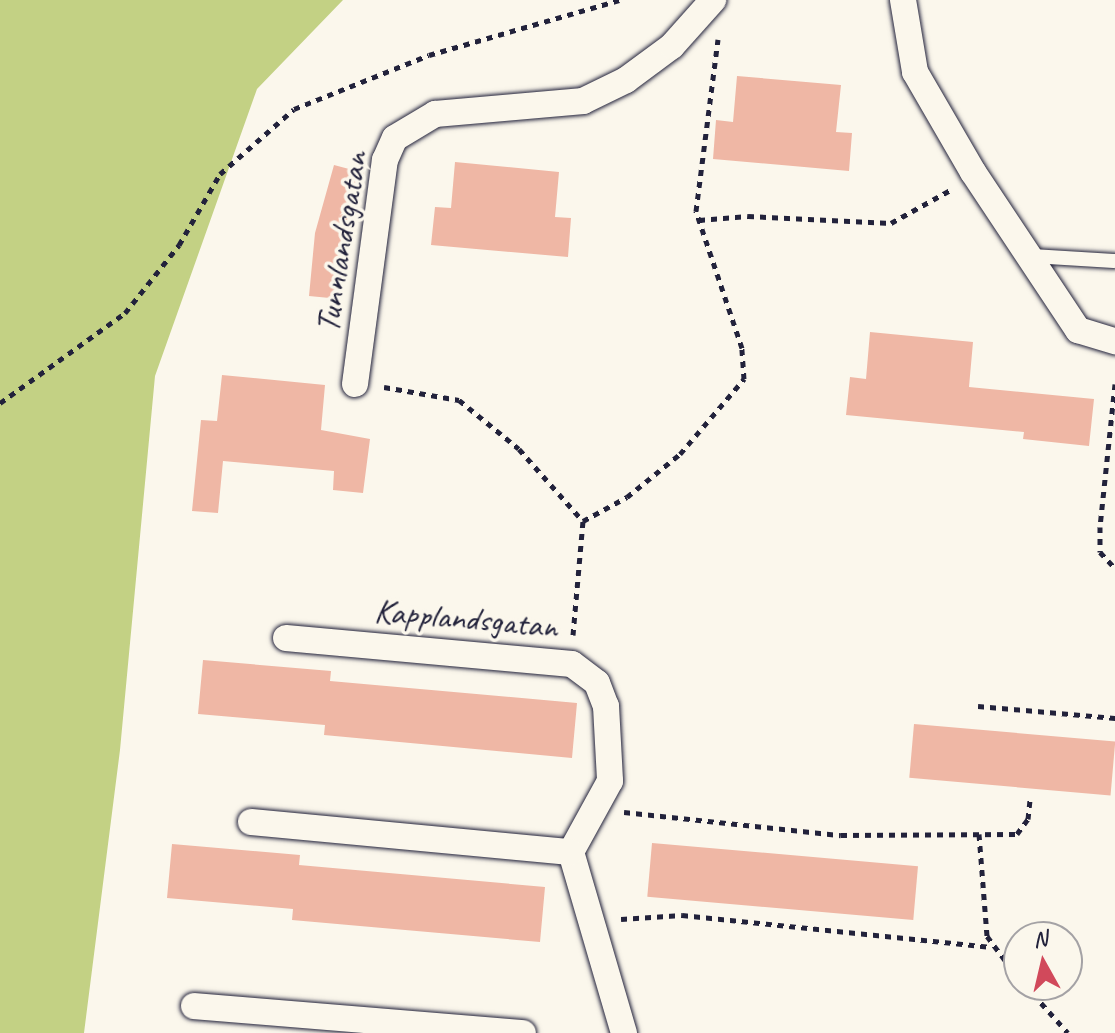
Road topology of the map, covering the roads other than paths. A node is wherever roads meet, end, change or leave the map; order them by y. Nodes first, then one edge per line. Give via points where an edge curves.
1 (903, 0) edge
2 (708, 5) edge
3 (1031, 256) junction
4 (1115, 261) edge
5 (1115, 341) edge
6 (355, 384) road end
7 (286, 638) dead end
8 (251, 822) dead end
9 (571, 852) junction
10 (194, 1006) dead end
11 (523, 1033) edge
12 (624, 1033) edge

1 - 3 street via 915,72 973,172
2 - 6 street, Tunnlandsgatan via 672,46 626,80 583,101 435,114 395,138 385,160
3 - 4 lane
3 - 5 street via 1078,330
7 - 9 street, Kapplandsgatan via 572,664 597,683 606,706 610,781
8 - 9 street
9 - 12 street
10 - 11 street

